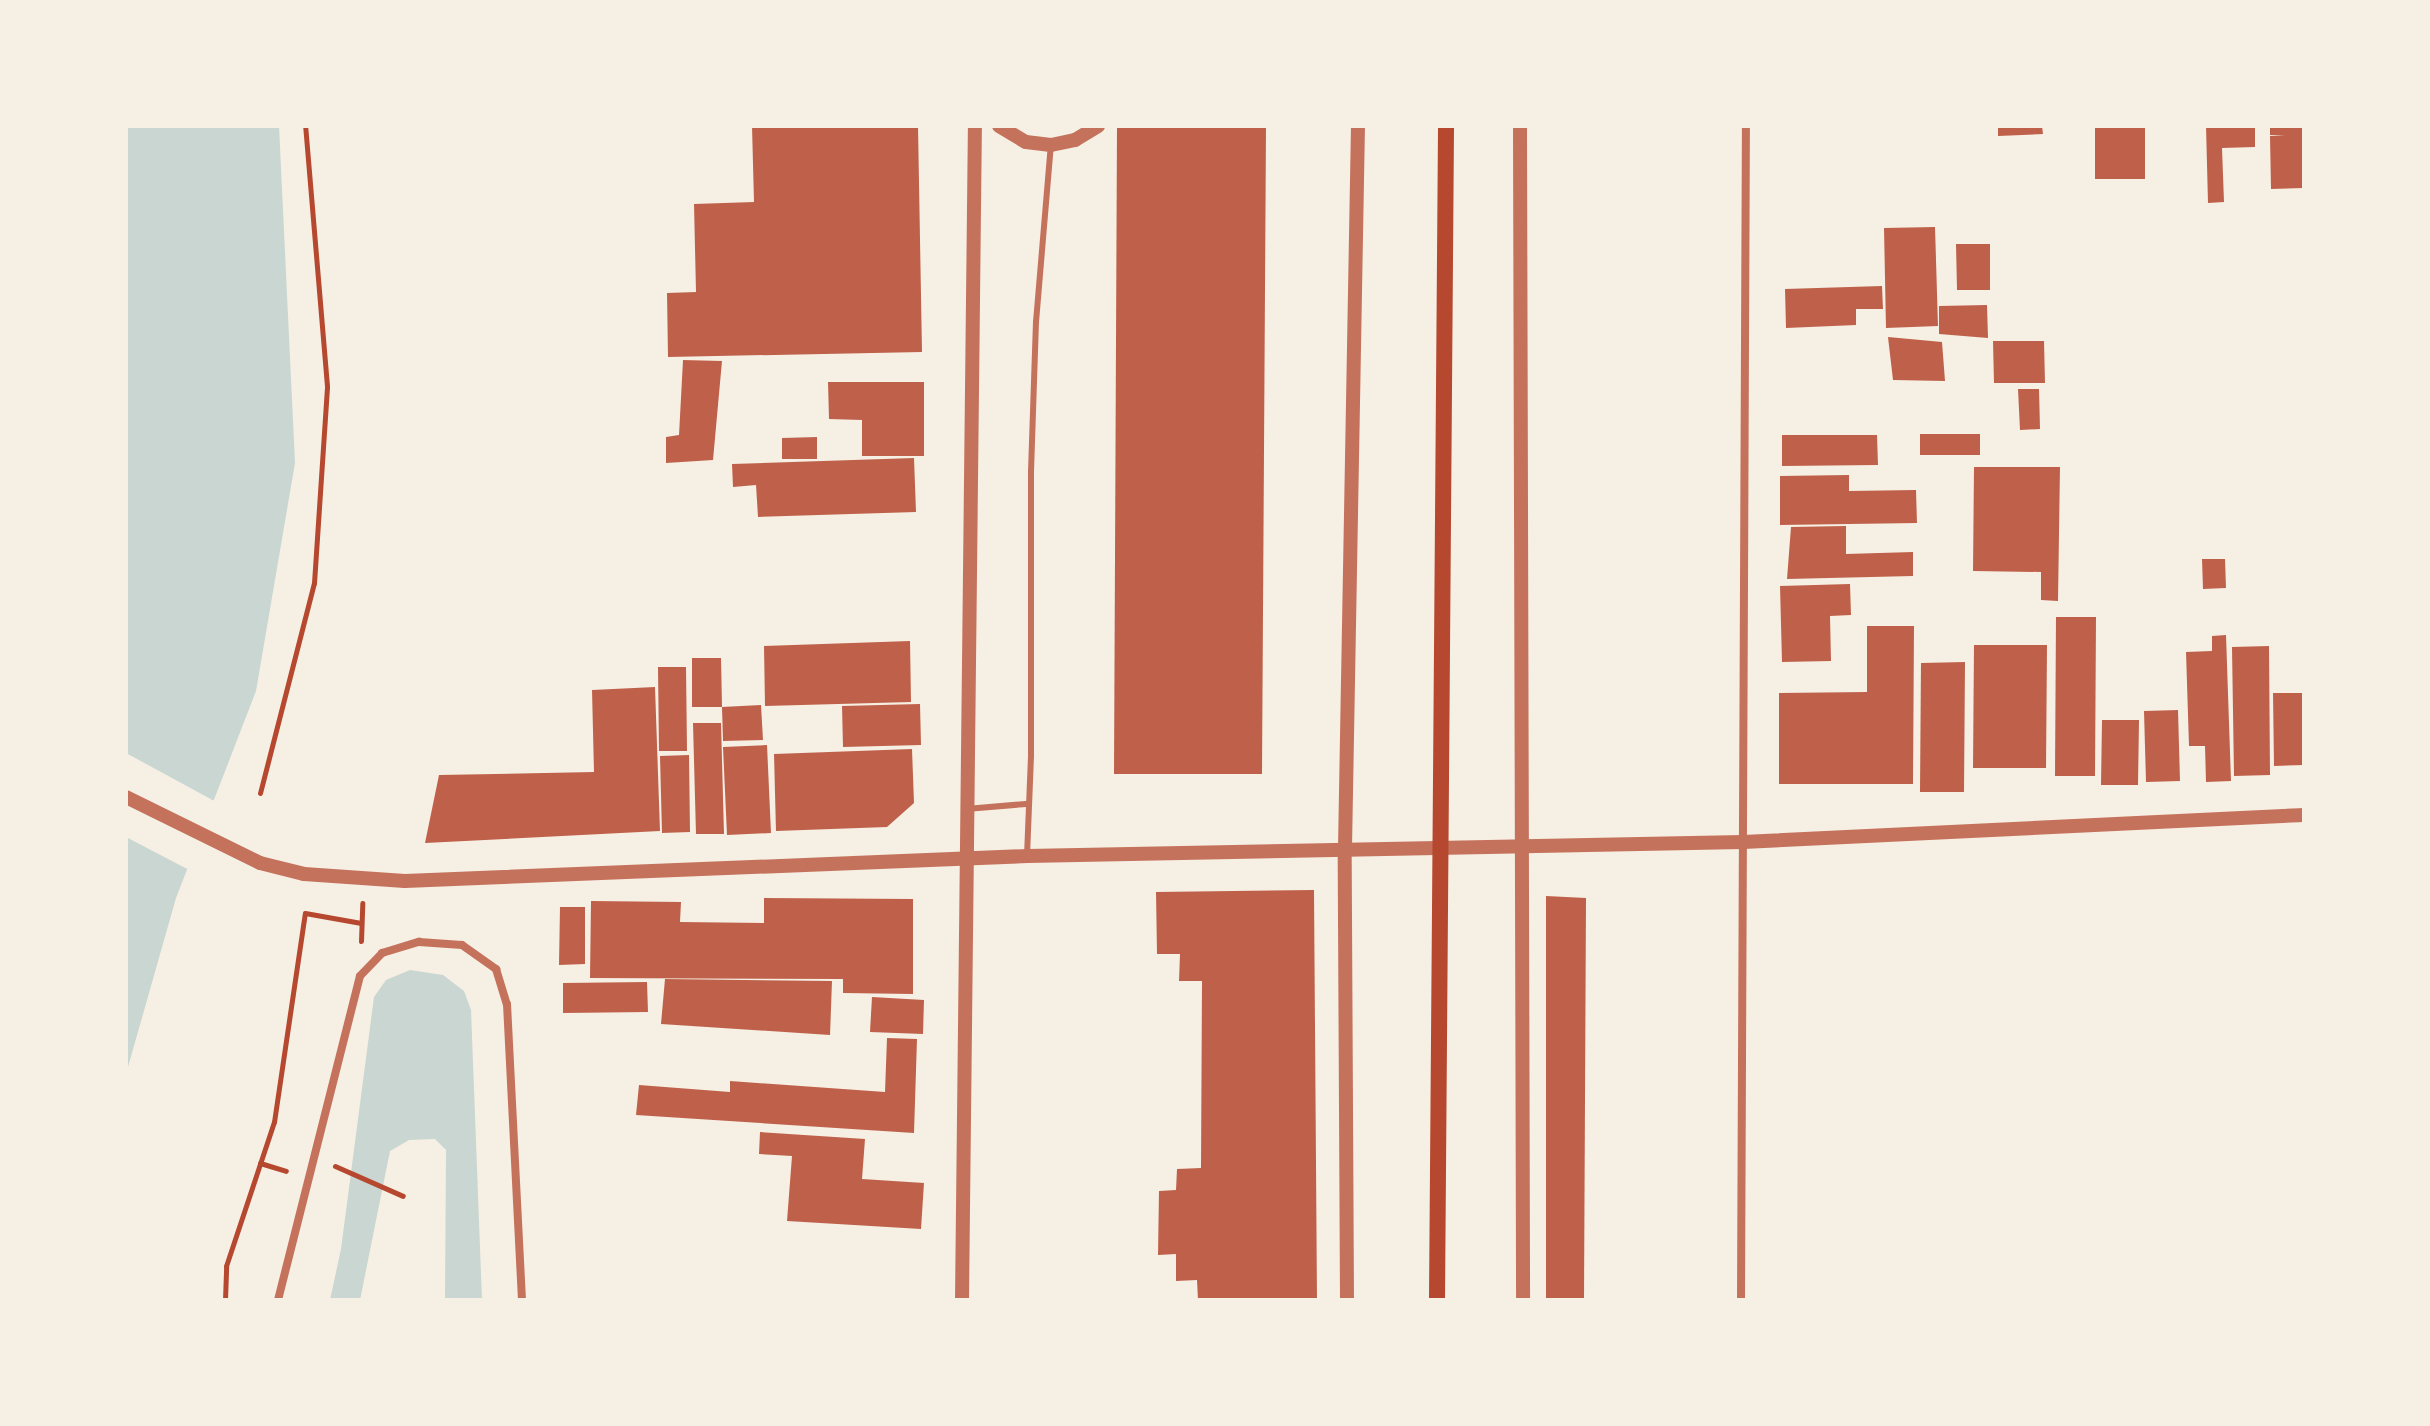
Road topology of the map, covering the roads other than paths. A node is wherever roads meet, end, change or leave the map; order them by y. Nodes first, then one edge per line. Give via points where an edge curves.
1 (975, 126) edge
2 (999, 126) edge
3 (1098, 126) edge
4 (1358, 126) edge
5 (1446, 126) edge
6 (1520, 126) edge
7 (1746, 126) edge
8 (1051, 145) junction
9 (126, 797) edge
10 (1026, 804) junction
11 (966, 809) junction
12 (2304, 815) edge
13 (1743, 842) junction
14 (1521, 844) junction
15 (1441, 845) junction
16 (1345, 848) junction
17 (1027, 856) junction
18 (968, 861) junction
19 (278, 1300) edge
20 (522, 1300) edge
21 (962, 1300) edge
22 (1347, 1300) edge
23 (1437, 1300) edge
24 (1523, 1300) edge
25 (1741, 1300) edge

1 - 11 street
2 - 8 street via 1026,142
3 - 8 street via 1075,140
4 - 16 street
5 - 15 main road
6 - 14 street
7 - 13 street
8 - 10 lane via 1036,322
9 - 18 street via 260,863 292,872 405,881
10 - 11 lane
10 - 17 lane
11 - 18 street
12 - 13 street
13 - 14 street
13 - 25 street
14 - 15 street
14 - 24 street
15 - 16 street
15 - 23 main road
16 - 17 street
16 - 22 street
17 - 18 street
18 - 21 street
19 - 20 street via 360,976 382,953 419,942 462,945 496,969 507,1004

